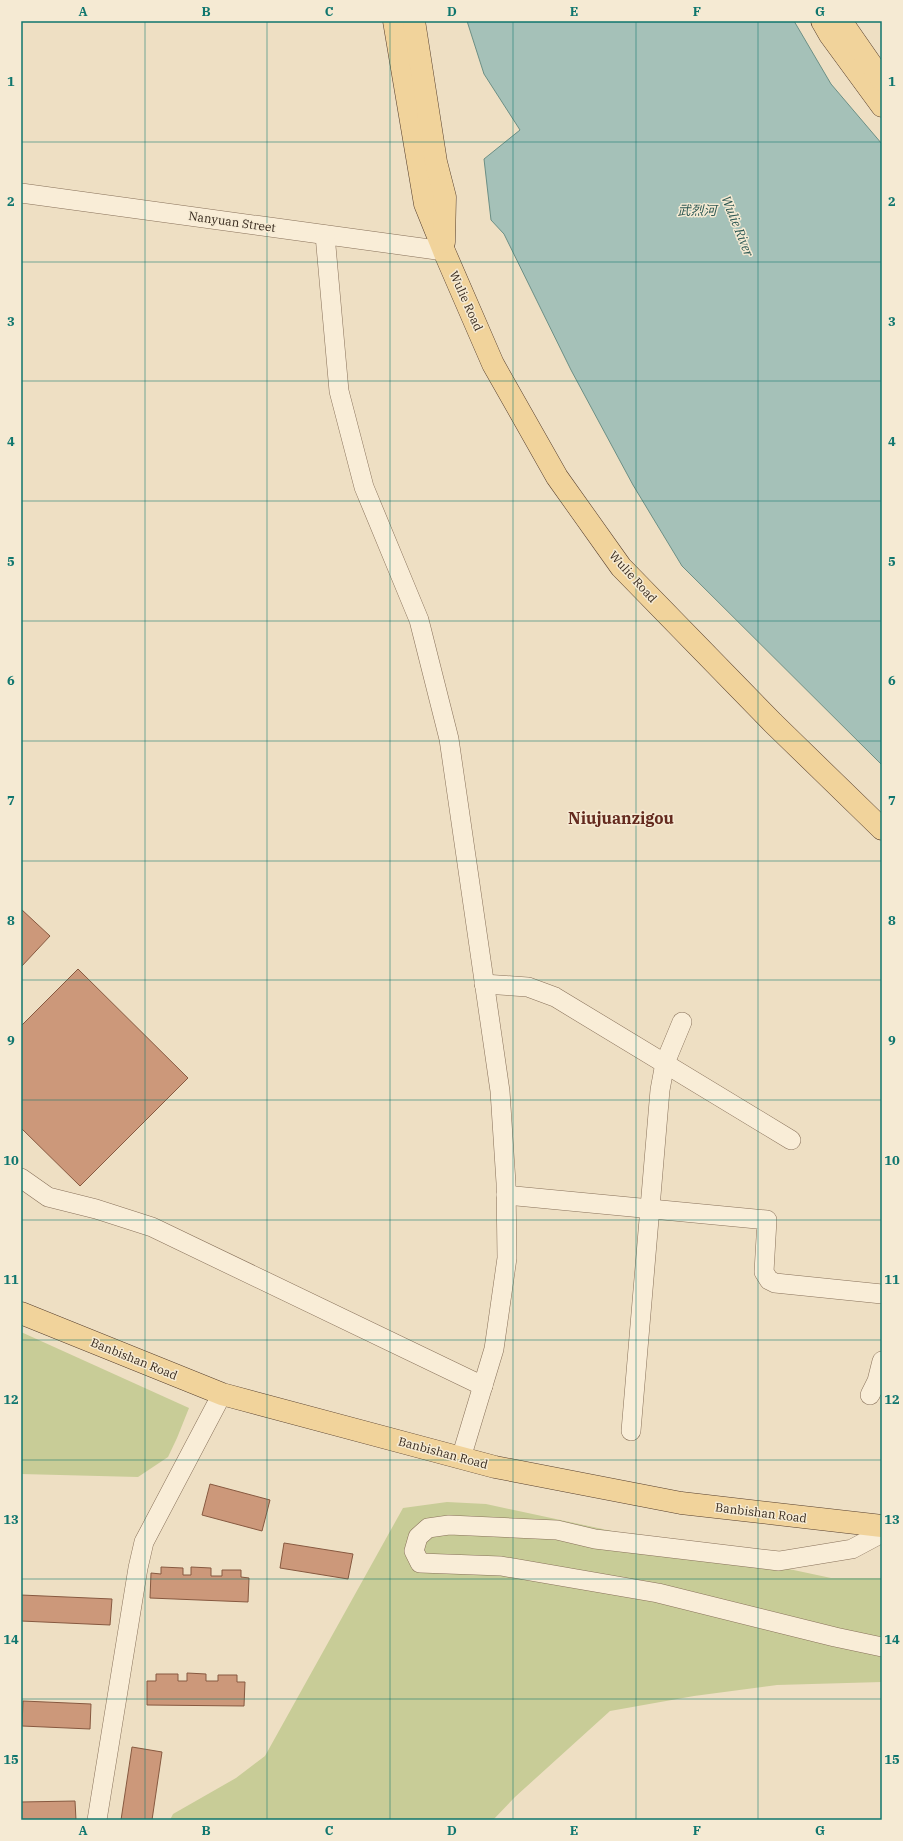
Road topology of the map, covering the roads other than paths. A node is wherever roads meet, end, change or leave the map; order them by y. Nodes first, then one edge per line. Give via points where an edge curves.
1 (394, 21) edge
2 (414, 21) edge
3 (822, 21) edge
4 (841, 21) edge
5 (882, 80) edge
6 (882, 106) edge
7 (21, 193) edge
8 (324, 235) junction
9 (444, 251) junction
10 (882, 829) edge
11 (484, 984) junction
12 (682, 1022) dead end
13 (665, 1063) junction
14 (791, 1140) dead end
15 (21, 1178) edge
16 (506, 1195) junction
17 (650, 1209) junction
18 (882, 1294) edge
19 (21, 1313) edge
20 (882, 1361) edge
21 (483, 1386) junction
22 (222, 1394) junction
23 (870, 1395) dead end
24 (631, 1431) dead end
25 (461, 1458) junction
26 (882, 1526) edge
27 (882, 1533) edge
28 (882, 1647) edge
29 (97, 1820) edge

1 - 9 main road, Wulie Road via 425,204
2 - 9 main road, Wulie Road via 436,162 445,197
3 - 6 main road
4 - 5 main road
7 - 8 street, Nanyuan Street
8 - 9 street, Nanyuan Street
8 - 11 street via 339,391 364,487 419,620 449,739
9 - 10 main road, Wulie Road via 493,364 557,476 621,567 773,723
11 - 13 street via 528,987 555,997
11 - 16 street via 500,1091
12 - 13 street
13 - 14 street
13 - 17 street via 660,1090
15 - 21 street via 48,1197 152,1227
16 - 17 street
16 - 21 street via 507,1258 494,1349
17 - 18 street via 767,1220 764,1272 769,1280 775,1283
17 - 24 street
19 - 22 main road, Banbishan Road
20 - 23 street
21 - 25 street
22 - 25 main road, Banbishan Road
22 - 29 street via 144,1542
25 - 26 main road, Banbishan Road via 495,1467 681,1503
27 - 28 street via 852,1549 779,1561 595,1539 557,1530 449,1525 428,1528 418,1537 414,1551 420,1563 501,1566 658,1593

